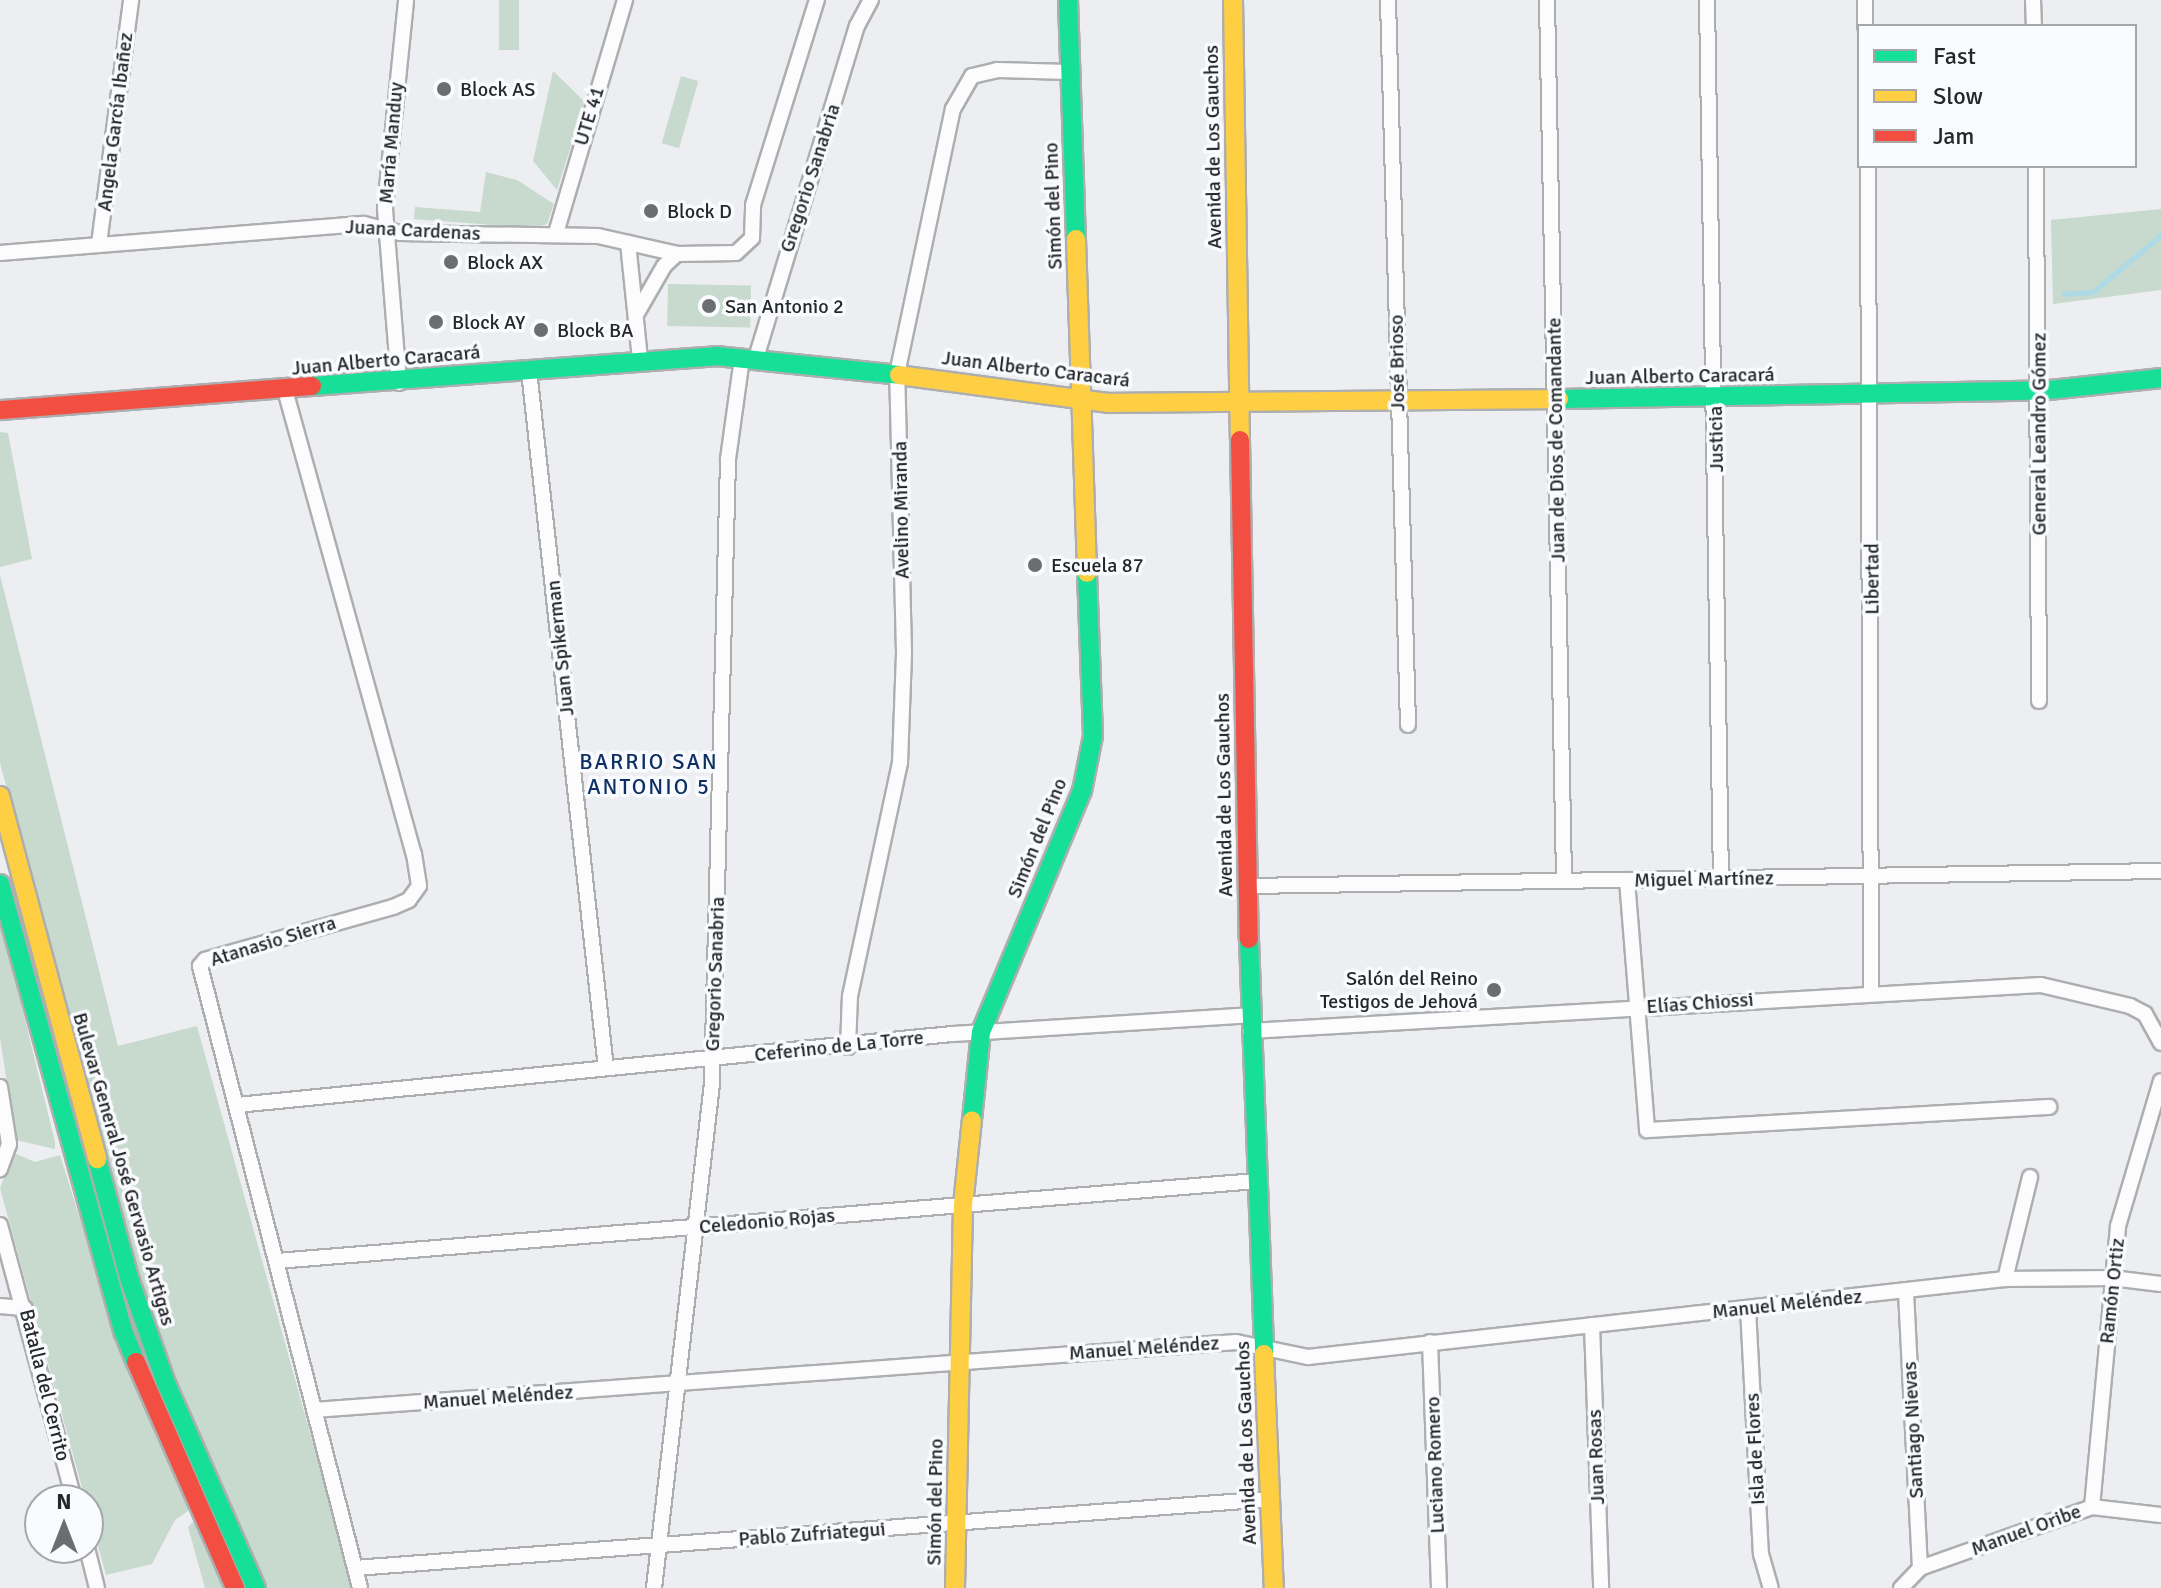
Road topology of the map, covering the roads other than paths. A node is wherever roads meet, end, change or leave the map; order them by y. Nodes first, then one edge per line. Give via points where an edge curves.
1 (131, 0) edge
2 (406, 0) edge
3 (625, 0) edge
4 (817, 0) edge
5 (871, 0) edge
6 (1068, 0) edge
7 (1233, 0) edge
8 (1388, 0) edge
9 (1547, 0) edge
10 (1707, 0) edge
11 (1865, 0) edge
12 (2033, 0) edge
13 (1865, 24) edge
14 (2034, 24) edge
15 (1070, 72) junction
16 (1868, 168) edge
17 (2036, 168) edge
18 (385, 229) junction
19 (556, 233) junction
20 (628, 243) junction
21 (99, 244) junction
22 (0, 253) edge
23 (677, 254) junction
24 (728, 256) joint
25 (637, 313) junction
26 (749, 358) junction
27 (640, 360) junction
28 (529, 371) junction
29 (897, 374) junction
30 (2161, 378) edge
31 (399, 383) junction
32 (285, 390) junction
33 (2040, 391) junction
34 (1873, 394) junction
35 (1715, 398) junction
36 (1082, 399) junction
37 (1555, 400) junction
38 (1398, 404) junction
39 (1239, 405) junction
40 (1, 410) edge
41 (2039, 701) dead end
42 (1408, 725) dead end
43 (0, 796) edge
44 (2161, 871) edge
45 (1871, 876) junction
46 (1721, 879) junction
47 (1627, 880) junction
48 (1564, 881) junction
49 (0, 884) edge
50 (1248, 886) junction
51 (1871, 993) junction
52 (1640, 1007) junction
53 (1250, 1023) junction
54 (981, 1032) junction
55 (2161, 1043) edge
56 (848, 1047) junction
57 (713, 1058) junction
58 (606, 1068) junction
59 (2161, 1081) edge
60 (0, 1087) edge
61 (237, 1105) junction
62 (2049, 1107) dead end
63 (0, 1169) edge
64 (2030, 1177) dead end
65 (1257, 1181) junction
66 (963, 1205) junction
67 (0, 1225) edge
68 (697, 1227) junction
69 (277, 1261) junction
70 (2112, 1278) junction
71 (2005, 1279) junction
72 (2161, 1284) edge
73 (1906, 1292) junction
74 (0, 1306) edge
75 (25, 1308) junction
76 (1748, 1308) junction
77 (1592, 1325) junction
78 (1430, 1342) junction
79 (1265, 1347) junction
80 (959, 1363) junction
81 (678, 1386) junction
82 (314, 1410) junction
83 (70, 1484) edge
84 (1270, 1499) junction
85 (2092, 1507) junction
86 (2161, 1515) edge
87 (957, 1523) junction
88 (660, 1545) junction
89 (91, 1564) edge
90 (355, 1568) junction
91 (1920, 1568) junction
92 (97, 1588) edge
93 (235, 1588) edge
94 (256, 1588) edge
95 (360, 1588) edge
96 (654, 1588) edge
97 (955, 1588) edge
98 (1274, 1588) edge
99 (1439, 1588) edge
100 (1601, 1588) edge
101 (1771, 1588) edge
102 (1901, 1588) edge

1 - 21 street, Angela García Ibañez
2 - 18 street, María Manduy
3 - 19 street, UTE 41
4 - 24 street, Gregorio Sanabria via 753,205 752,238
5 - 26 street, Gregorio Sanabria via 857,26
6 - 15 street, Simón del Pino
7 - 39 street, Avenida de Los Gauchos
8 - 38 street, José Brioso
9 - 37 street, Juan de Dios de Comandante
10 - 35 street, Justicia
11 - 13 street
12 - 14 street
15 - 29 street, Avelino Miranda via 997,70 972,76 953,109
15 - 36 street, Simón del Pino
16 - 34 street, Libertad
17 - 33 street, General Leandro Gómez
18 - 19 street, Juana Cardenas
18 - 21 street, Juana Cardenas via 364,224
18 - 31 street, María Manduy
19 - 20 street, Juana Cardenas
20 - 23 street, Juana Cardenas
20 - 25 street
21 - 22 street, Juana Cardenas
23 - 24 street, Juana Cardenas
23 - 25 street via 664,266
25 - 27 street
26 - 27 street, Juan Alberto Caracará
26 - 29 street, Juan Alberto Caracará
26 - 57 street, Gregorio Sanabria via 728,459
27 - 28 street, Juan Alberto Caracará
28 - 31 street, Juan Alberto Caracará
28 - 58 street, Juan Spikerman
29 - 36 street, Juan Alberto Caracará
29 - 56 street, Avelino Miranda via 904,652 900,763 850,996
30 - 33 street, Juan Alberto Caracará
31 - 32 street, Juan Alberto Caracará
32 - 40 street, Juan Alberto Caracará
32 - 61 street, Atanasio Sierra via 419,878 415,894 403,904 203,961
33 - 34 street, Juan Alberto Caracará
33 - 41 street, General Leandro Gómez
34 - 35 street, Juan Alberto Caracará
34 - 45 street, Libertad
35 - 37 street, Juan Alberto Caracará
35 - 46 street, Justicia
36 - 39 street, Juan Alberto Caracará
36 - 54 street, Simón del Pino via 1093,736 1089,762 1082,791
37 - 38 street, Juan Alberto Caracará
37 - 48 street, Juan de Dios de Comandante
38 - 39 street, Juan Alberto Caracará
38 - 42 street, José Brioso
39 - 50 street, Avenida de Los Gauchos
43 - 94 street, Bulevar General José Gervasio Artigas via 130,1281 166,1383
44 - 45 street, Miguel Martínez
45 - 46 street, Miguel Martínez
45 - 51 street, Libertad
46 - 47 street, Miguel Martínez
47 - 48 street, Miguel Martínez
47 - 52 street
48 - 50 street, Miguel Martínez
49 - 93 street via 124,1333
50 - 53 street, Avenida de Los Gauchos
51 - 52 street, Elías Chiossi
51 - 55 street, Elías Chiossi via 2041,985 2092,994 2145,1014
52 - 53 street, Elías Chiossi
52 - 62 street via 1647,1130
53 - 54 street, Ceferino de La Torre
53 - 65 street, Avenida de Los Gauchos
54 - 56 street, Ceferino de La Torre
54 - 66 street, Simón del Pino
56 - 57 street, Ceferino de La Torre
57 - 58 street, Ceferino de La Torre
57 - 68 street, Gregorio Sanabria
58 - 61 street, Ceferino de La Torre
59 - 70 street, Ramón Ortiz via 2124,1192
60 - 63 street via 9,1144
61 - 69 street, Atanasio Sierra
64 - 71 street
65 - 66 street, Celedonio Rojas
65 - 79 street, Avenida de Los Gauchos
66 - 68 street, Celedonio Rojas
66 - 80 street, Simón del Pino
67 - 75 street, Batalla del Cerrito
68 - 69 street, Celedonio Rojas
68 - 81 street, Gregorio Sanabria
69 - 82 street, Atanasio Sierra
70 - 71 street, Manuel Meléndez
70 - 72 street, Manuel Meléndez
70 - 85 street, Ramón Ortiz
71 - 73 street, Manuel Meléndez
73 - 76 street, Manuel Meléndez
73 - 91 street, Santiago Nievas
74 - 75 street
75 - 83 street, Batalla del Cerrito
76 - 77 street, Manuel Meléndez
76 - 101 street, Isla de Flores via 1761,1554
77 - 78 street, Manuel Meléndez
77 - 100 street, Juan Rosas
78 - 79 street, Manuel Meléndez via 1308,1357 1286,1356
78 - 99 street, Luciano Romero
79 - 80 street, Manuel Meléndez via 1236,1342
79 - 84 street, Avenida de Los Gauchos
80 - 81 street, Manuel Meléndez
80 - 87 street, Simón del Pino
81 - 82 street, Manuel Meléndez
81 - 88 street, Gregorio Sanabria
82 - 90 street, Atanasio Sierra
84 - 87 street, Pablo Zufriategui
84 - 98 street, Avenida de Los Gauchos
85 - 86 street, Manuel Oribe
85 - 91 street, Manuel Oribe
87 - 88 street, Pablo Zufriategui
87 - 97 street, Simón del Pino
88 - 90 street, Pablo Zufriategui
88 - 96 street, Gregorio Sanabria
89 - 92 street
90 - 95 street, Atanasio Sierra
91 - 102 street, Manuel Oribe

